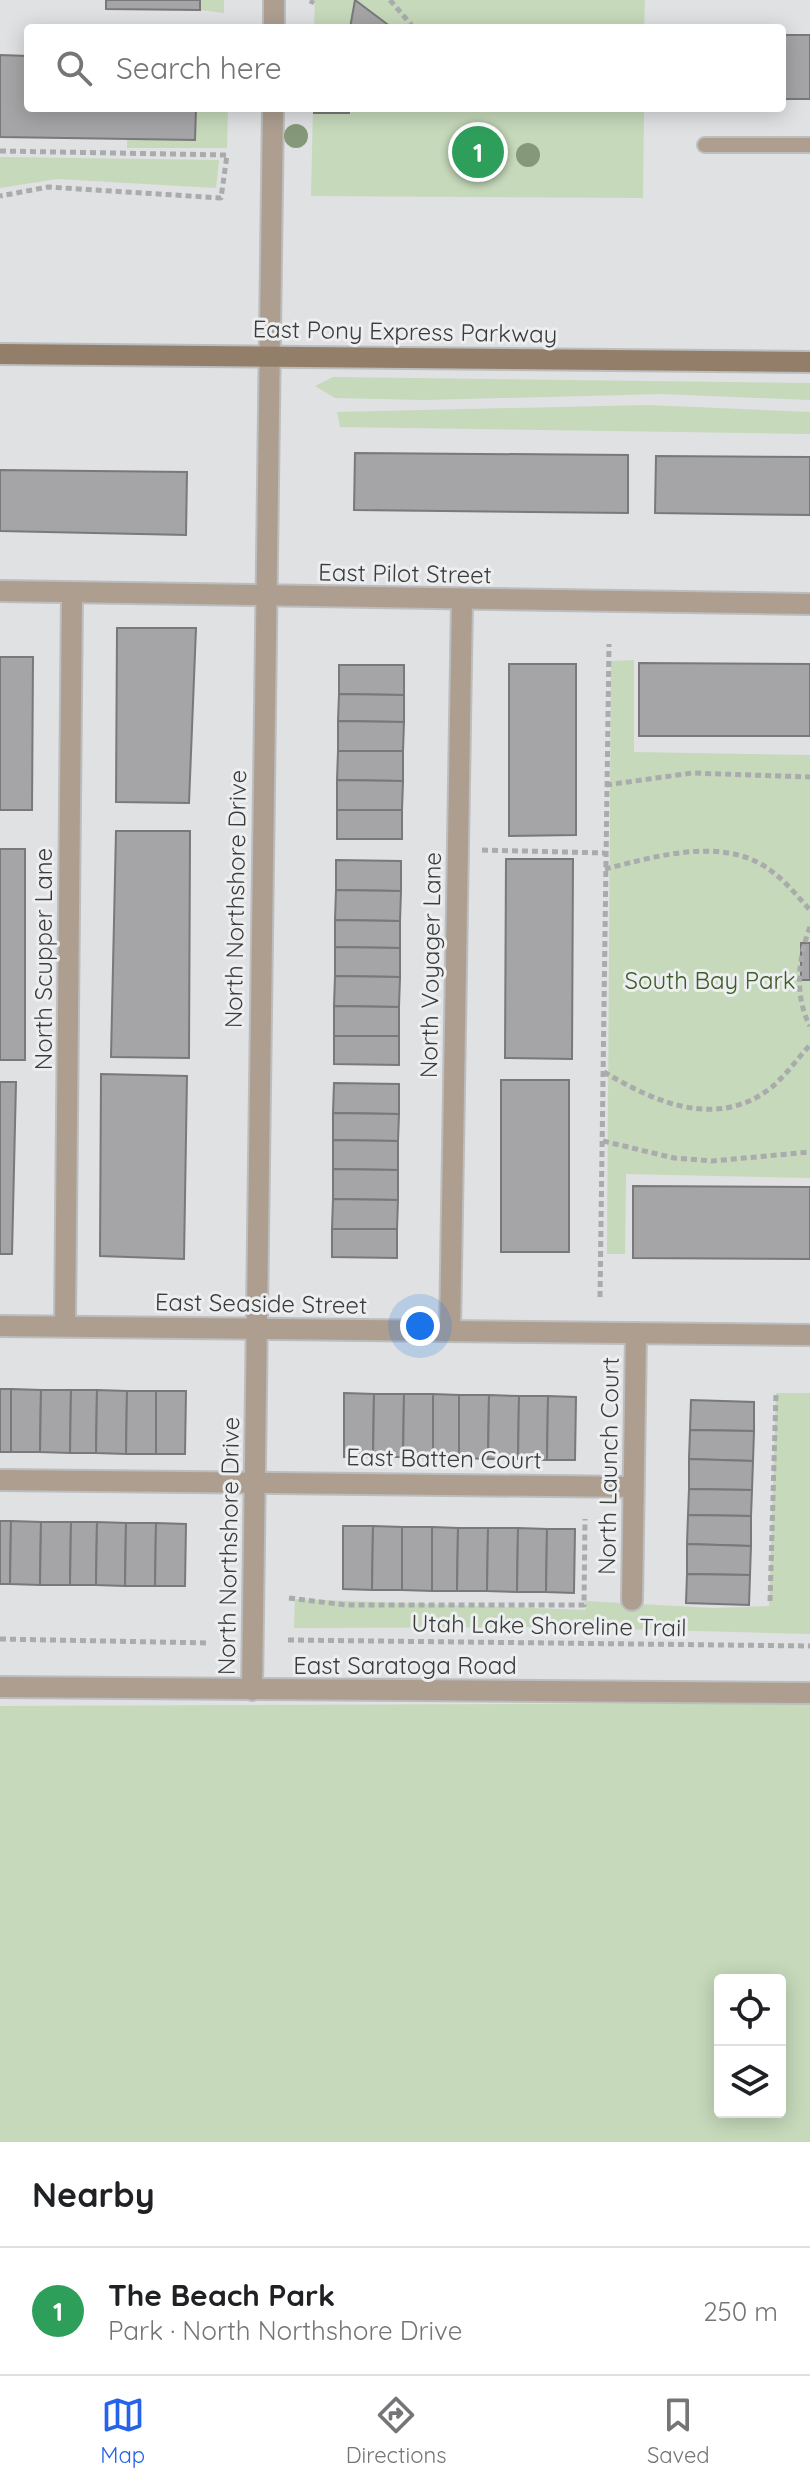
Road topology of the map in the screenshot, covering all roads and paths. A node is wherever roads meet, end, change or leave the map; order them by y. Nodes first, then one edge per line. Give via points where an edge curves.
1 (274, 0) edge
2 (390, 0) edge
3 (274, 24) edge
4 (411, 24) edge
5 (273, 112) edge
6 (705, 145) dead end
7 (810, 145) edge
8 (0, 151) edge
9 (0, 196) edge
10 (0, 354) edge
11 (270, 355) junction
12 (810, 362) edge
13 (0, 591) edge
14 (72, 593) junction
15 (264, 597) junction
16 (462, 600) junction
17 (810, 604) edge
18 (609, 644) dead end
19 (810, 777) edge
20 (606, 785) junction
21 (458, 850) junction
22 (605, 853) junction
23 (605, 869) junction
24 (810, 910) edge
25 (810, 927) edge
26 (810, 1026) edge
27 (810, 1045) edge
28 (603, 1071) junction
29 (603, 1141) junction
30 (810, 1152) edge
31 (600, 1297) dead end
32 (0, 1326) edge
33 (65, 1326) junction
34 (256, 1329) junction
35 (450, 1331) junction
36 (636, 1333) junction
37 (810, 1335) edge
38 (776, 1393) dead end
39 (0, 1480) edge
40 (255, 1482) junction
41 (633, 1487) junction
42 (585, 1519) dead end
43 (289, 1598) dead end
44 (632, 1600) dead end
45 (770, 1601) dead end
46 (0, 1639) edge
47 (288, 1640) dead end
48 (210, 1643) dead end
49 (810, 1646) edge
50 (0, 1687) edge
51 (252, 1690) junction
52 (810, 1693) edge

1 - 3 street
2 - 4 path
5 - 11 street, North Northshore Drive
6 - 7 lane
8 - 9 path via 227,155 221,198 48,187
10 - 11 main road, East Pony Express Parkway
11 - 12 main road, East Pony Express Parkway
11 - 15 street, North Northshore Drive
13 - 14 street, East Pilot Street
14 - 15 street, East Pilot Street
14 - 33 street, North Scupper Lane
15 - 16 street, East Pilot Street
15 - 34 street, North Northshore Drive
16 - 17 street, East Pilot Street
16 - 21 street, North Voyager Lane
18 - 20 path
19 - 20 path via 692,773
20 - 22 path
21 - 22 path
21 - 35 street, North Voyager Lane
22 - 23 path
23 - 24 path via 663,854 739,855 773,872
23 - 28 path
25 - 26 path via 799,983 802,1012
27 - 28 path via 772,1087 740,1104 704,1112 633,1090
28 - 29 path
29 - 30 path via 712,1161
29 - 31 path
32 - 33 street, East Seaside Street
33 - 34 street, East Seaside Street
34 - 35 street, East Seaside Street
34 - 40 street, North Northshore Drive
35 - 36 street, East Seaside Street
36 - 37 street, East Seaside Street
36 - 41 street, North Launch Court
38 - 45 path
39 - 40 street, East Batten Court
40 - 41 street, East Batten Court
40 - 51 street, North Northshore Drive
41 - 44 street, North Launch Court
42 - 43 path via 584,1605 346,1605
46 - 48 path
47 - 49 path, Utah Lake Shoreline Trail
50 - 51 street, East Saratoga Road
51 - 52 street, East Saratoga Road

